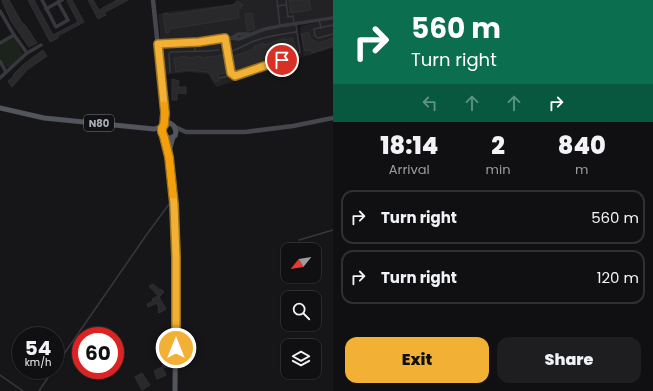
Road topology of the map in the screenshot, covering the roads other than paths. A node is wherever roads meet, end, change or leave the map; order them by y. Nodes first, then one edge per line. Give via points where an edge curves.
1 (42, 0) edge
2 (62, 0) edge
3 (153, 0) edge
4 (277, 0) edge
5 (286, 0) edge
6 (58, 2) junction
7 (286, 5) junction
8 (277, 6) junction
9 (46, 9) junction
10 (0, 11) edge
11 (333, 18) edge
12 (319, 20) junction
13 (295, 23) junction
14 (280, 26) junction
15 (333, 26) edge
16 (321, 28) junction
17 (297, 32) junction
18 (333, 34) edge
19 (14, 35) junction
20 (225, 38) junction
21 (194, 42) junction
22 (0, 43) edge
23 (41, 44) dead end
24 (158, 44) junction
25 (219, 50) dead end
26 (195, 51) junction
27 (228, 52) junction
28 (27, 53) junction
29 (0, 61) edge
30 (6, 72) junction
31 (170, 72) dead end
32 (232, 75) junction
33 (0, 78) edge
34 (220, 78) dead end
35 (0, 108) edge
36 (165, 113) junction
37 (333, 118) edge
38 (163, 126) junction
39 (173, 126) junction
40 (154, 129) junction
41 (186, 132) junction
42 (163, 136) junction
43 (174, 136) junction
44 (169, 157) junction
45 (173, 199) junction
46 (333, 230) edge
47 (299, 240) dead end
48 (64, 355) edge
49 (0, 375) edge
50 (47, 379) edge
51 (23, 391) edge
52 (39, 391) edge
53 (176, 391) edge

1 - 9 street
2 - 6 street
3 - 24 main road
4 - 8 lane
5 - 7 lane
6 - 9 street
6 - 9 street via 68,20 56,27
7 - 8 lane
7 - 13 lane via 288,17 293,16
8 - 14 lane
10 - 19 street
11 - 12 street
12 - 13 street
12 - 16 lane
13 - 14 street
13 - 17 lane
14 - 20 street via 239,39
15 - 16 lane
16 - 18 lane via 314,29 318,38
17 - 27 lane via 261,39
17 - 32 lane via 300,52 297,55 236,76
19 - 22 street
19 - 28 street
20 - 21 street
20 - 27 lane
21 - 24 street
21 - 26 lane
23 - 28 street
24 - 36 main road
25 - 26 lane
26 - 31 lane via 170,52
27 - 32 lane
28 - 30 street
29 - 30 street
30 - 33 street
32 - 34 lane
35 - 40 main road, N80 via 44,118
36 - 38 main road
36 - 39 main road
37 - 41 main road via 267,130
38 - 39 main road, N80
38 - 40 main road, N80
38 - 42 main road
39 - 41 main road
39 - 43 main road via 176,132
40 - 42 main road, N80
41 - 43 main road
42 - 43 main road
42 - 44 main road
43 - 44 main road
44 - 45 main road
45 - 48 lane
45 - 53 main road via 176,257
46 - 47 lane
49 - 51 lane
50 - 52 lane

